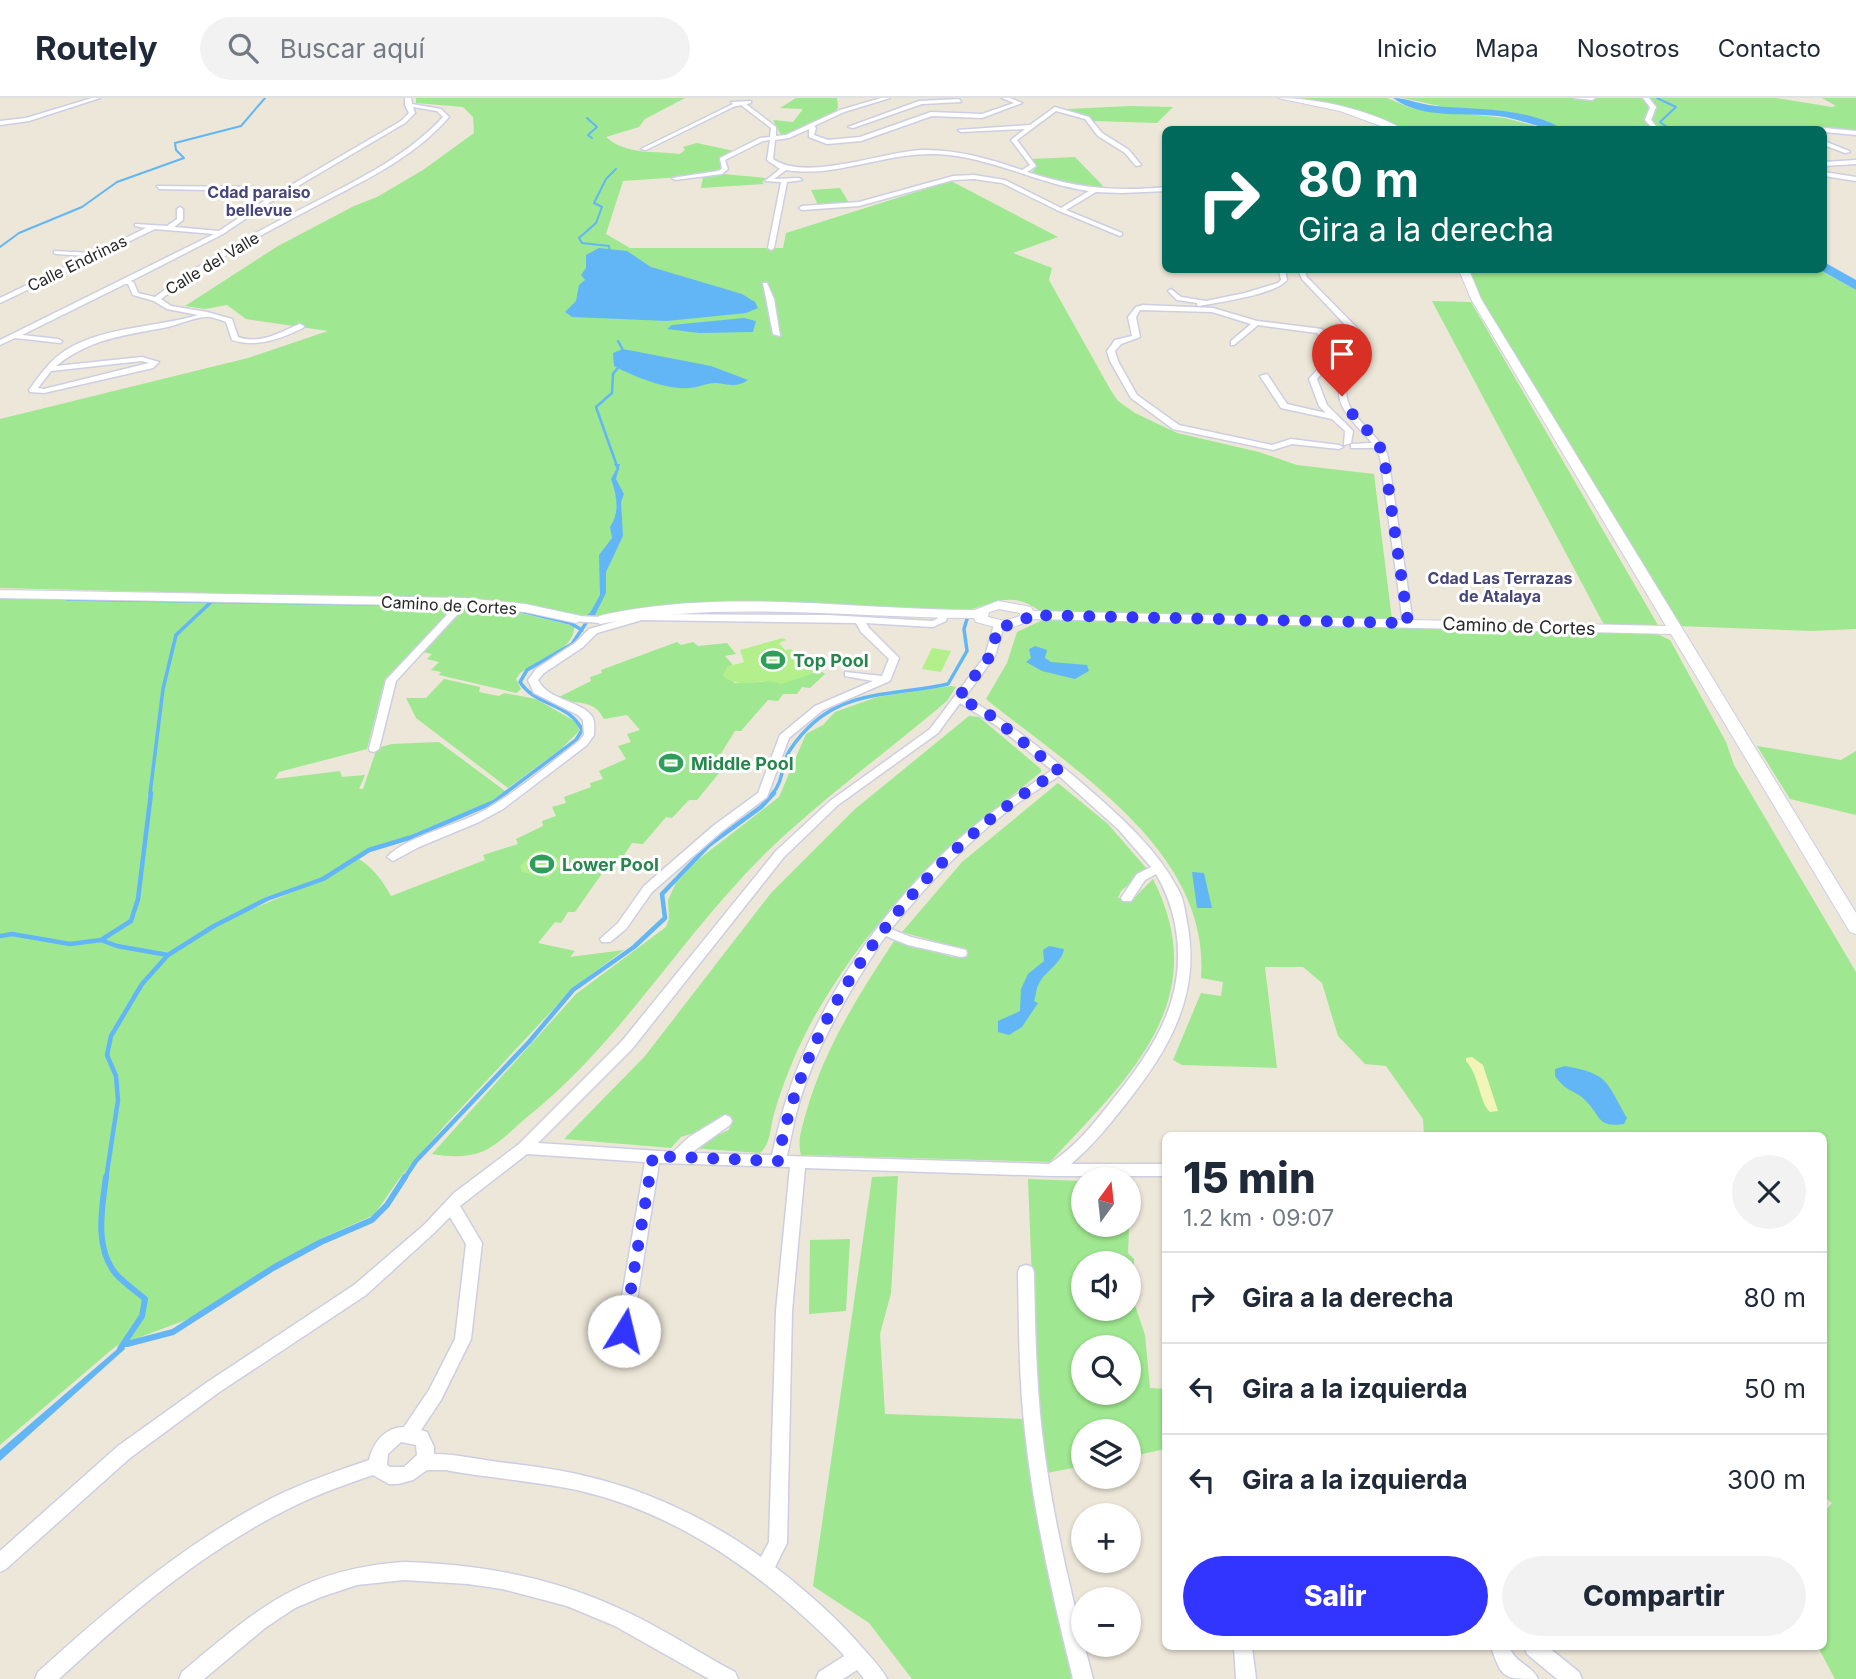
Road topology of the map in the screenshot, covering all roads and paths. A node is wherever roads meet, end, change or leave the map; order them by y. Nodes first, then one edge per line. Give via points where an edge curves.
1 (97, 98) edge
2 (755, 98) edge
3 (887, 98) edge
4 (1004, 98) edge
5 (1282, 98) edge
6 (1577, 98) edge
7 (1592, 98) edge
8 (1646, 98) edge
9 (960, 100) edge
10 (408, 101) edge
11 (740, 101) edge
12 (0, 123) edge
13 (1390, 126) edge
14 (1653, 126) edge
15 (810, 127) junction
16 (851, 127) dead end
17 (1030, 127) junction
18 (961, 130) dead end
19 (1827, 130) edge
20 (1856, 135) edge
21 (775, 138) junction
22 (1827, 144) edge
23 (644, 149) dead end
24 (1847, 152) dead end
25 (1856, 162) edge
26 (1827, 164) edge
27 (1138, 165) dead end
28 (784, 168) junction
29 (1024, 171) junction
30 (1827, 174) edge
31 (675, 178) dead end
32 (1856, 179) edge
33 (799, 180) dead end
34 (784, 181) junction
35 (159, 187) dead end
36 (1162, 189) edge
37 (1095, 190) junction
38 (267, 202) junction
39 (802, 208) dead end
40 (180, 209) dead end
41 (1061, 210) junction
42 (138, 225) dead end
43 (155, 226) junction
44 (168, 228) junction
45 (221, 233) junction
46 (1120, 234) dead end
47 (771, 248) dead end
48 (56, 252) dead end
49 (95, 255) junction
50 (1282, 273) edge
51 (1302, 273) edge
52 (1465, 273) edge
53 (123, 281) junction
54 (765, 284) dead end
55 (1171, 291) dead end
56 (156, 299) junction
57 (1220, 299) junction
58 (0, 301) edge
59 (1140, 302) dead end
60 (207, 314) junction
61 (1256, 323) junction
62 (300, 326) dead end
63 (777, 334) dead end
64 (15, 336) junction
65 (58, 341) dead end
66 (0, 344) edge
67 (1234, 344) dead end
68 (51, 369) junction
69 (1265, 376) dead end
70 (1334, 417) junction
71 (1347, 445) junction
72 (1380, 445) junction
73 (0, 594) edge
74 (464, 602) junction
75 (980, 614) junction
76 (1028, 615) junction
77 (942, 616) junction
78 (576, 619) joint
79 (600, 620) joint
80 (859, 620) junction
81 (1408, 623) junction
82 (999, 625) junction
83 (1674, 630) junction
84 (849, 674) dead end
85 (884, 680) junction
86 (958, 698) junction
87 (374, 749) dead end
88 (1059, 771) junction
89 (393, 857) dead end
90 (1158, 868) junction
91 (1127, 898) dead end
92 (1856, 928) edge
93 (885, 931) junction
94 (606, 939) dead end
95 (961, 953) dead end
96 (725, 1121) dead end
97 (524, 1148) junction
98 (653, 1156) junction
99 (677, 1158) junction
100 (778, 1161) junction
101 (798, 1162) junction
102 (1052, 1170) junction
103 (1162, 1170) edge
104 (451, 1205) junction
105 (1026, 1272) dead end
106 (624, 1331) dead end
107 (408, 1434) junction
108 (422, 1462) junction
109 (378, 1465) junction
110 (0, 1563) edge
111 (765, 1567) junction
112 (1243, 1650) edge
113 (1501, 1650) edge
114 (1538, 1650) edge
115 (858, 1658) junction
116 (45, 1679) edge
117 (189, 1679) edge
118 (728, 1679) edge
119 (827, 1679) edge
120 (877, 1679) edge
121 (1083, 1679) edge
122 (1247, 1679) edge
123 (1528, 1679) edge
124 (1572, 1679) edge

1 - 12 street
2 - 11 street
3 - 15 street via 841,109
4 - 15 street via 1019,103 982,116 931,114 860,139 819,141 811,136
5 - 13 street via 1342,109
6 - 7 street
8 - 14 street via 1653,107 1648,120
9 - 16 street via 921,102
10 - 38 street via 412,113 403,122
10 - 56 street, Calle del Valle via 439,110 446,117 372,174 220,257
11 - 21 street via 771,124
11 - 23 street
15 - 21 street
17 - 18 street
17 - 27 street via 1055,109 1077,113 1087,118 1098,135 1133,155
17 - 29 street via 1014,140 1033,166
19 - 20 street
21 - 28 street via 770,160
21 - 31 street via 762,139 722,159 725,169 720,173
22 - 24 street
25 - 26 street
28 - 29 street via 819,170 923,152 978,156
28 - 34 street via 768,180
29 - 37 street
30 - 32 street
33 - 34 street
34 - 47 street
35 - 38 street via 254,189 265,192
36 - 37 street
37 - 41 street
38 - 45 street
39 - 41 street via 859,204 953,178 974,177 1003,181
40 - 44 street via 180,220
41 - 46 street
42 - 43 street
43 - 44 street
43 - 49 street, Calle Endrinas
44 - 45 street
45 - 53 street
48 - 49 street
49 - 58 street, Calle Endrinas
50 - 57 street via 1283,282 1257,293
51 - 72 street via 1362,340 1363,357 1344,383 1342,396
52 - 83 street via 1476,299
53 - 56 street via 131,283 135,294
53 - 64 street
54 - 63 street
55 - 57 street via 1186,300
56 - 60 street via 169,308
57 - 59 street via 1208,303
60 - 62 street via 229,321 235,338 243,341 262,340
60 - 68 street via 181,323 100,336
61 - 67 street
61 - 70 street via 1304,327 1325,336 1329,360 1313,379 1323,406
61 - 71 street via 1213,310 1138,308 1132,317 1136,337 1118,342 1112,355 1134,396 1176,427 1273,448 1284,441
64 - 65 street
64 - 66 street
68 - 68 street via 34,391 155,362 136,360
69 - 70 street via 1284,406
70 - 71 street via 1349,431
71 - 72 street
72 - 81 street
73 - 74 street, Camino de Cortes
74 - 78 street, Camino de Cortes
74 - 87 street via 391,680
75 - 76 street via 998,605 1018,607
75 - 77 street, Camino de Cortes
75 - 82 street via 988,623
76 - 81 street, Camino de Cortes
76 - 82 street via 1016,625
77 - 79 street, Camino de Cortes via 683,608
77 - 80 street via 933,624
78 - 79 street, Camino de Cortes
80 - 85 street via 894,658
80 - 89 street via 668,615 593,631 533,680 538,691 588,719 589,735 583,743 488,813
81 - 83 street, Camino de Cortes
82 - 86 street via 990,656
83 - 92 street
84 - 85 street
85 - 94 street via 818,708 784,737 763,795 657,881
86 - 88 street via 985,711
86 - 97 street via 934,730 834,803 780,854 628,1045
88 - 90 street via 1141,845
88 - 93 street via 1028,788 983,825 923,881
90 - 91 street via 1142,877
90 - 102 street via 1173,890 1187,943 1178,1007 1167,1036 1138,1080 1068,1160
93 - 95 street
93 - 100 street via 822,1026
96 - 99 street via 710,1134 691,1140
97 - 98 street
97 - 104 street
98 - 99 street
98 - 106 street
99 - 100 street
100 - 101 street
101 - 102 street
101 - 111 street via 784,1311 778,1543
102 - 103 street
104 - 107 street via 474,1243 463,1339 435,1395
104 - 110 street via 360,1290 124,1452
105 - 121 street via 1030,1396 1059,1580
107 - 108 street via 425,1443
107 - 109 street via 385,1443
108 - 109 street via 410,1474 393,1477
108 - 111 street via 597,1487 692,1524
109 - 116 street via 335,1477 214,1538 110,1619
111 - 115 street
112 - 122 street
113 - 123 street via 1507,1664
114 - 124 street
115 - 119 street
115 - 120 street
117 - 118 street via 266,1616 302,1595 372,1573 401,1571 511,1581 571,1597 621,1619

